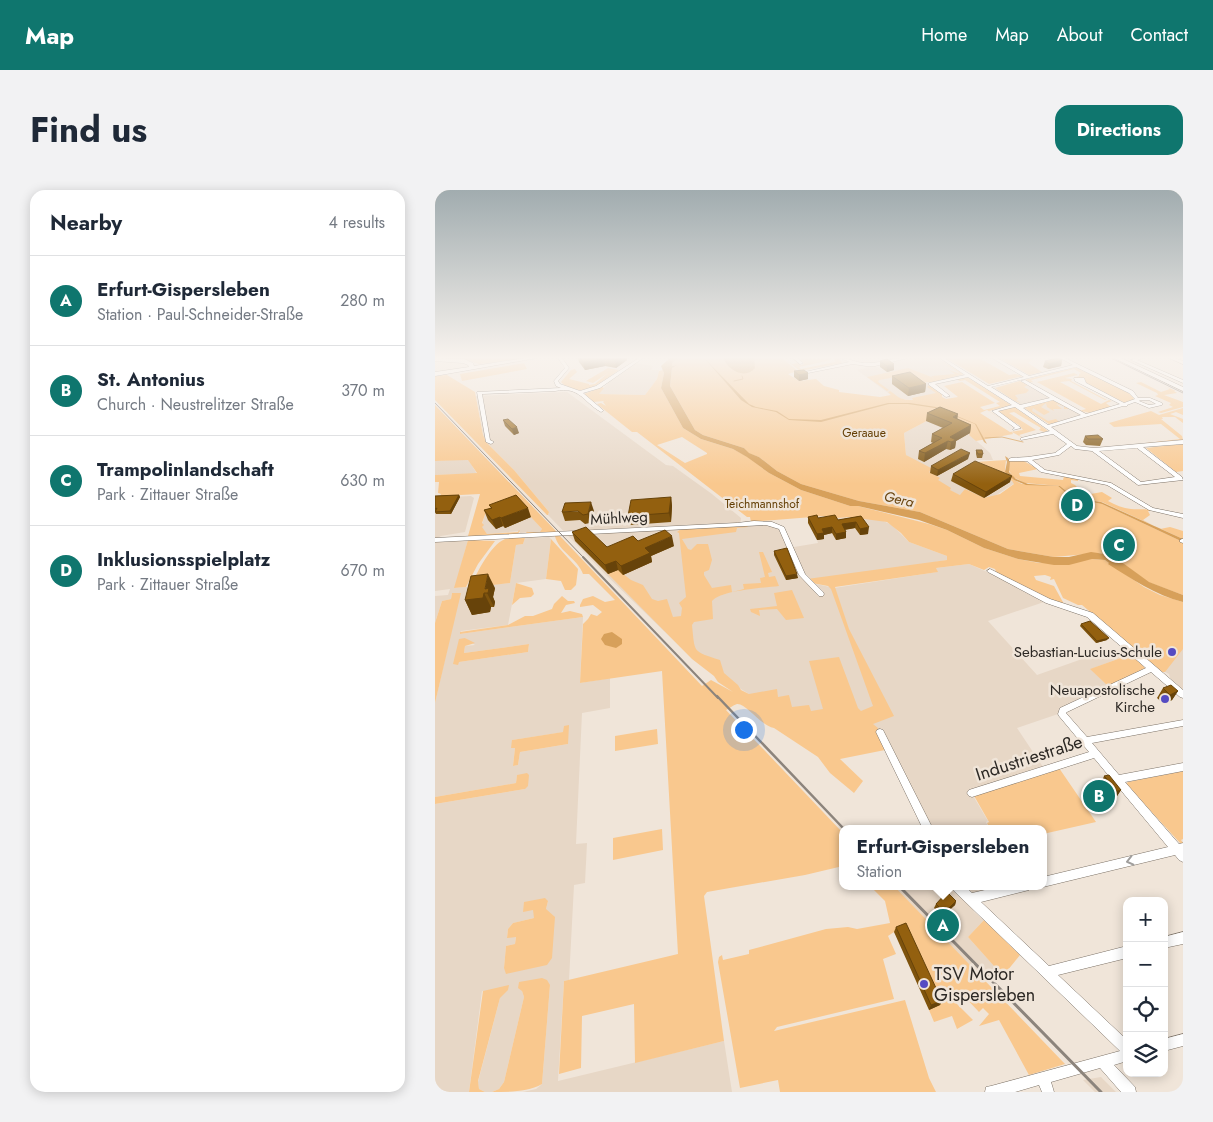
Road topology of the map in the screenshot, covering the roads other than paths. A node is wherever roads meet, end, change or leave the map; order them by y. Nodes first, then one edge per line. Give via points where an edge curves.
1 (480, 400) edge
2 (588, 400) edge
3 (1008, 400) edge
4 (1044, 400) edge
5 (1058, 400) edge
6 (1115, 400) edge
7 (1137, 400) edge
8 (1125, 405) junction
9 (1017, 406) junction
10 (601, 411) dead end
11 (1086, 416) junction
12 (1047, 427) junction
13 (1015, 429) dead end
14 (1053, 432) junction
15 (1023, 439) dead end
16 (491, 442) dead end
17 (1183, 442) edge
18 (1069, 445) junction
19 (1138, 446) junction
20 (1094, 450) junction
21 (1028, 459) junction
22 (1011, 460) dead end
23 (1182, 477) edge
24 (1183, 516) edge
25 (435, 540) edge
26 (990, 571) dead end
27 (821, 594) dead end
28 (1152, 668) junction
29 (1183, 695) edge
30 (1182, 725) edge
31 (880, 732) dead end
32 (1084, 741) junction
33 (1096, 754) junction
34 (1183, 767) edge
35 (1117, 779) junction
36 (972, 793) dead end
37 (926, 825) edge
38 (1181, 852) edge
39 (1047, 881) edge
40 (961, 890) edge
41 (1008, 890) edge
42 (971, 899) junction
43 (1183, 938) edge
44 (1168, 942) edge
45 (1123, 953) edge
46 (1047, 972) junction
47 (1183, 1040) edge
48 (1168, 1044) edge
49 (1123, 1045) edge
50 (1123, 1056) edge
51 (1104, 1063) junction
52 (1043, 1079) junction
53 (991, 1092) edge
54 (1048, 1092) edge
55 (1130, 1092) edge

1 - 16 street via 485,431
2 - 10 street
3 - 9 street
4 - 9 street
5 - 11 street
6 - 8 street
7 - 8 street
8 - 11 street
9 - 12 street
9 - 13 street via 994,411 1019,428
11 - 12 street
12 - 14 street
14 - 15 street
14 - 18 street
17 - 19 street
18 - 20 street
18 - 21 street via 1057,454
19 - 20 street
19 - 23 street
20 - 23 street via 1140,484
21 - 22 street
21 - 24 street via 1043,471 1109,484 1151,509
25 - 27 street, Mühlweg via 771,523 782,528 802,575
26 - 28 street via 1048,601 1090,615
28 - 29 street
28 - 32 street via 1063,710 1062,714
30 - 32 street
31 - 37 street
32 - 33 street
33 - 35 street
33 - 36 street, Industriestraße
34 - 35 street
35 - 38 street
38 -> 39 street
40 - 42 street
41 - 42 street
42 - 46 street
43 - 44 street
45 - 46 street
46 - 49 street
47 - 48 street
50 - 51 street
51 - 52 street
51 - 55 street
52 - 53 street
52 - 54 street

